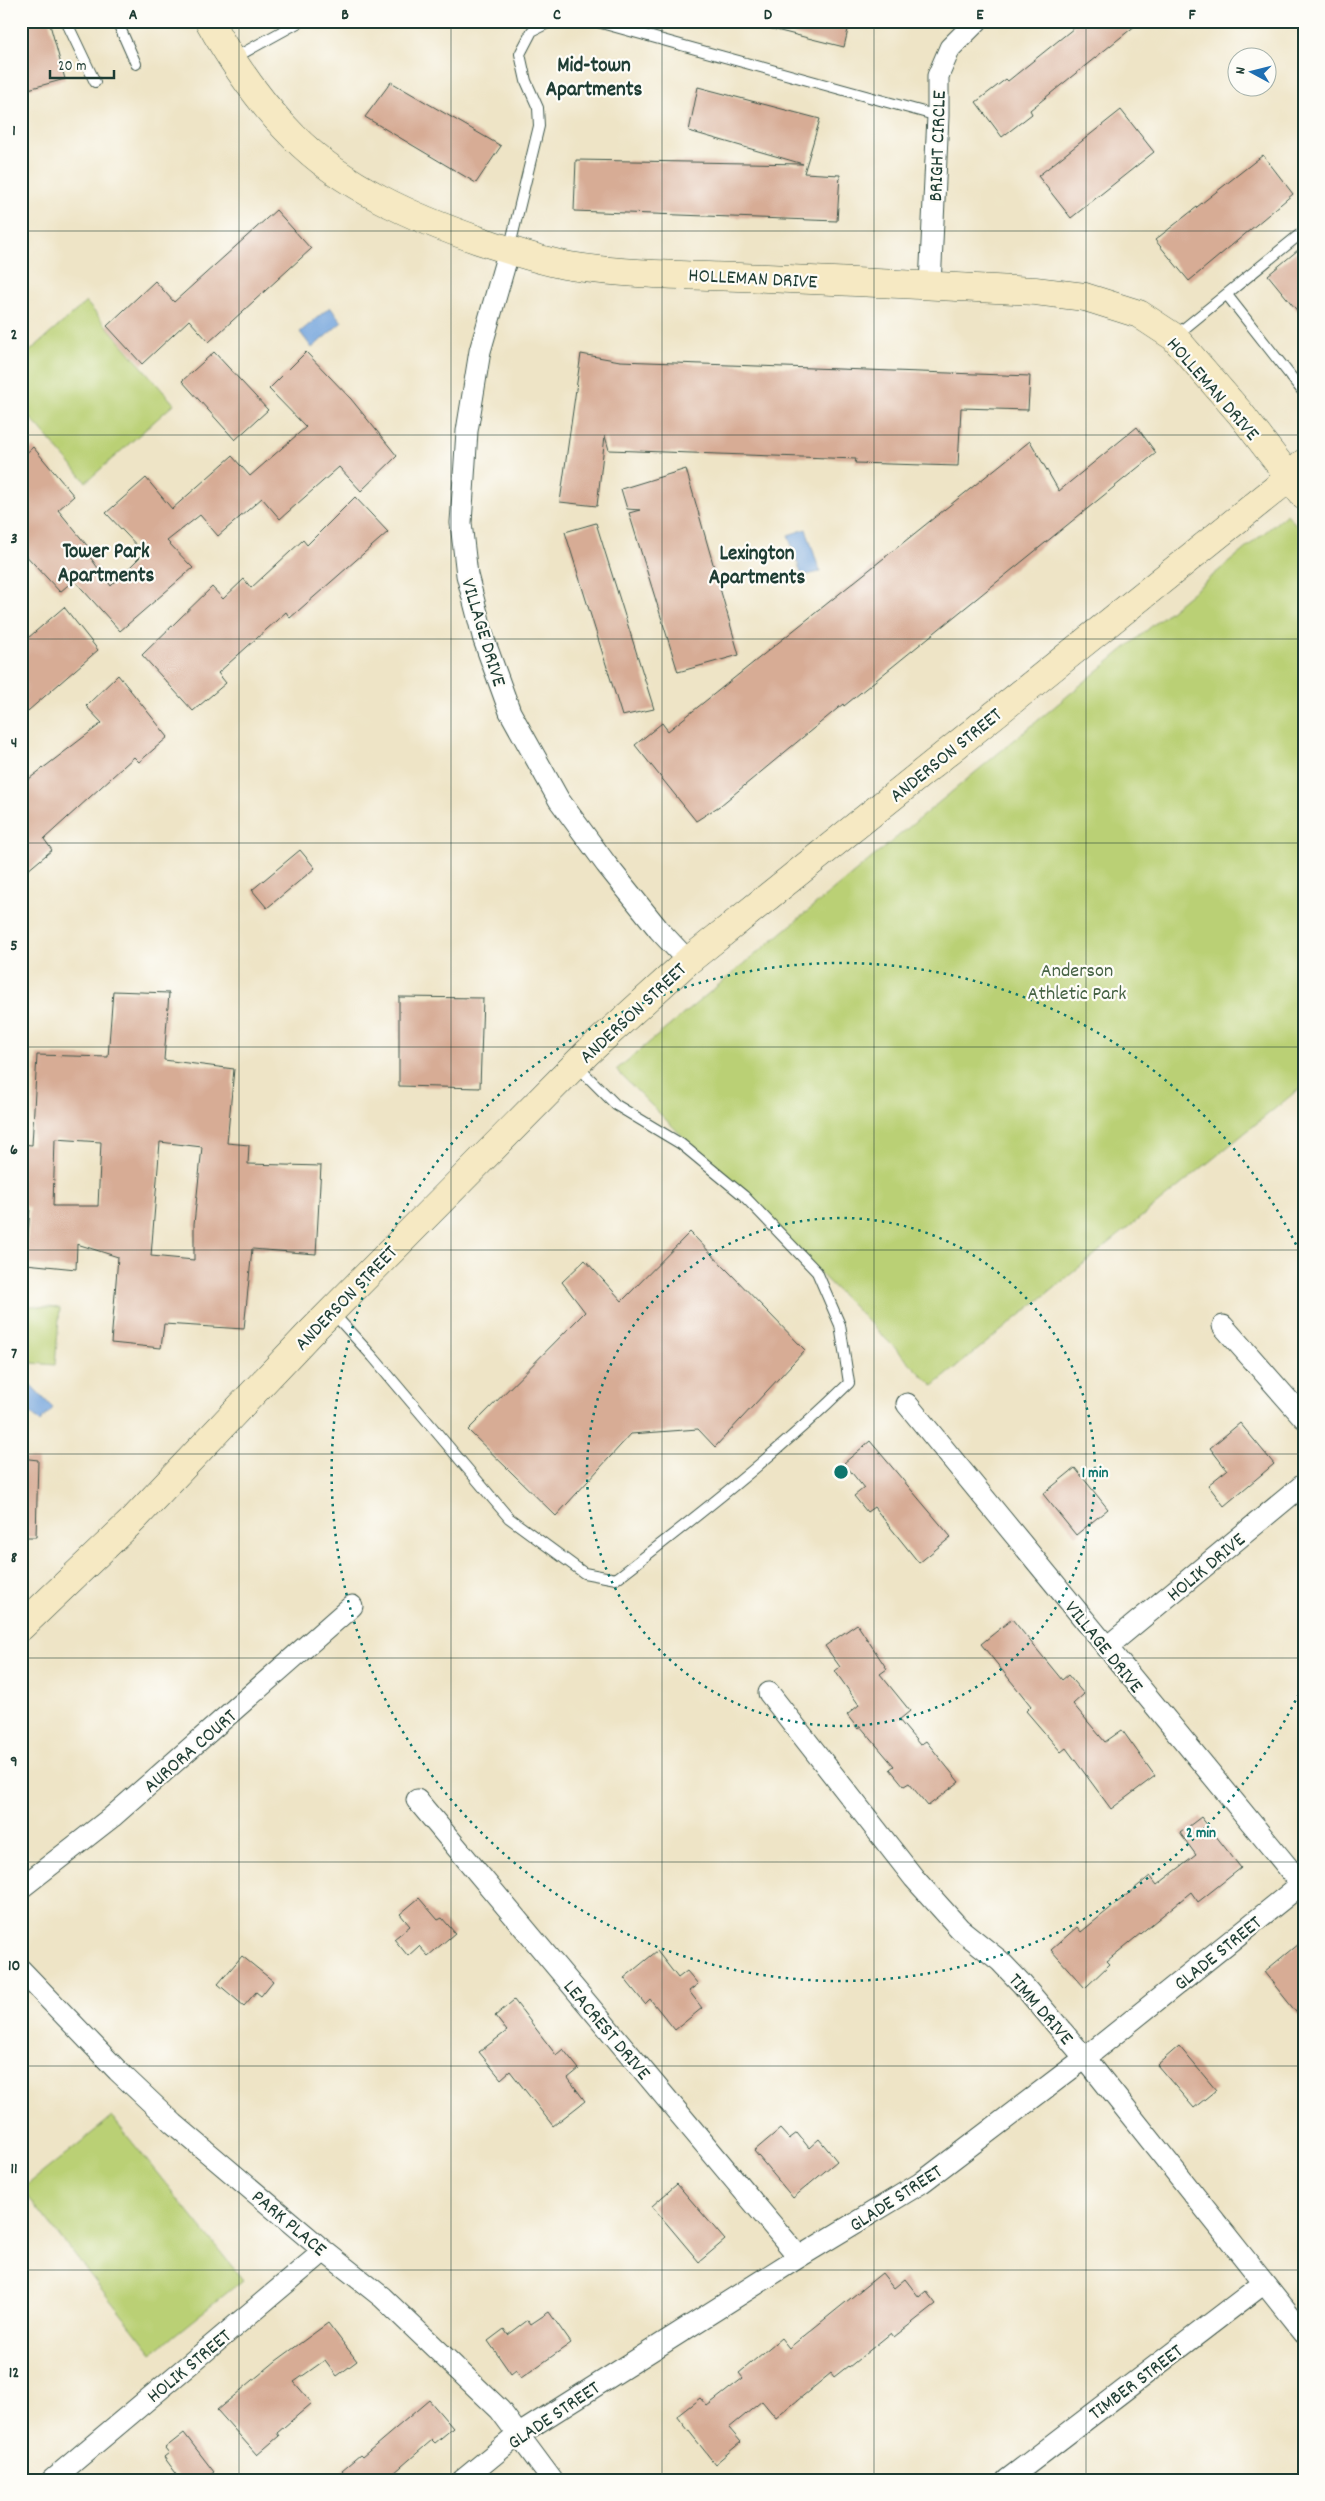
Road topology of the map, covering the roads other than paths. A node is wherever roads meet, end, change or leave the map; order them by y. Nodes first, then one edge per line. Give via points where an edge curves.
1 (66, 21) edge
2 (117, 21) edge
3 (209, 21) edge
4 (301, 21) edge
5 (552, 21) edge
6 (594, 21) edge
7 (977, 21) edge
8 (231, 60) junction
9 (136, 64) dead end
10 (95, 82) dead end
11 (938, 116) junction
12 (1304, 231) edge
13 (509, 250) junction
14 (930, 285) junction
15 (1226, 295) junction
16 (1174, 337) junction
17 (1304, 393) edge
18 (1299, 479) edge
19 (688, 961) junction
20 (576, 1064) junction
21 (331, 1311) junction
22 (1224, 1326) dead end
23 (907, 1404) dead end
24 (1304, 1418) edge
25 (1304, 1484) edge
26 (352, 1606) dead end
27 (21, 1627) edge
28 (1107, 1647) junction
29 (769, 1693) dead end
30 (417, 1800) dead end
31 (1303, 1884) edge
32 (21, 1888) edge
33 (21, 1970) edge
34 (1085, 2058) junction
35 (324, 2251) junction
36 (799, 2257) junction
37 (1264, 2283) junction
38 (1304, 2333) edge
39 (518, 2435) junction
40 (52, 2480) edge
41 (463, 2480) edge
42 (552, 2480) edge
43 (1007, 2480) edge

1 - 10 lane
2 - 9 lane
3 - 8 street, HOLLEMAN DRIVE
4 - 8 lane
5 - 13 lane via 532,31 520,54 526,81 538,108 539,126
6 - 11 lane
7 - 11 street, BRIGHT CIRCLE via 950,48 938,76
8 - 13 street, HOLLEMAN DRIVE via 293,136 332,169 373,195 446,229
11 - 14 street, BRIGHT CIRCLE
12 - 15 lane
13 - 14 street, HOLLEMAN DRIVE via 569,266
13 - 19 street, VILLAGE DRIVE via 480,351 467,431 461,523 466,575 484,640 510,712 559,800 606,864
14 - 16 street, HOLLEMAN DRIVE via 1085,297 1139,314
15 - 16 lane
15 - 17 lane
16 - 18 street, HOLLEMAN DRIVE
18 - 19 street, ANDERSON STREET
19 - 20 street, ANDERSON STREET
20 - 21 street, ANDERSON STREET
20 - 21 lane via 616,1105 682,1144 744,1196 817,1272 840,1325 849,1383 693,1519 616,1578 584,1573 509,1518
21 - 27 street, ANDERSON STREET via 133,1520
22 - 24 street
23 - 28 street, VILLAGE DRIVE
25 - 28 street, HOLIK DRIVE
26 - 32 street, AURORA COURT via 112,1817
28 - 31 street, VILLAGE DRIVE
29 - 34 street, TIMM DRIVE via 914,1878 960,1930 1022,1983
30 - 36 street, LEACREST DRIVE
31 - 34 street, GLADE STREET
33 - 35 street, PARK PLACE via 174,2124
34 - 36 street, GLADE STREET via 921,2183
34 - 37 street, TIMM DRIVE
35 - 39 street, PARK PLACE via 382,2297 500,2410
35 - 40 street, HOLIK STREET
36 - 39 street, GLADE STREET
37 - 38 street, TIMM DRIVE
37 - 43 street, TIMBER STREET
39 - 41 street, GLADE STREET
39 - 42 street, PARK PLACE

